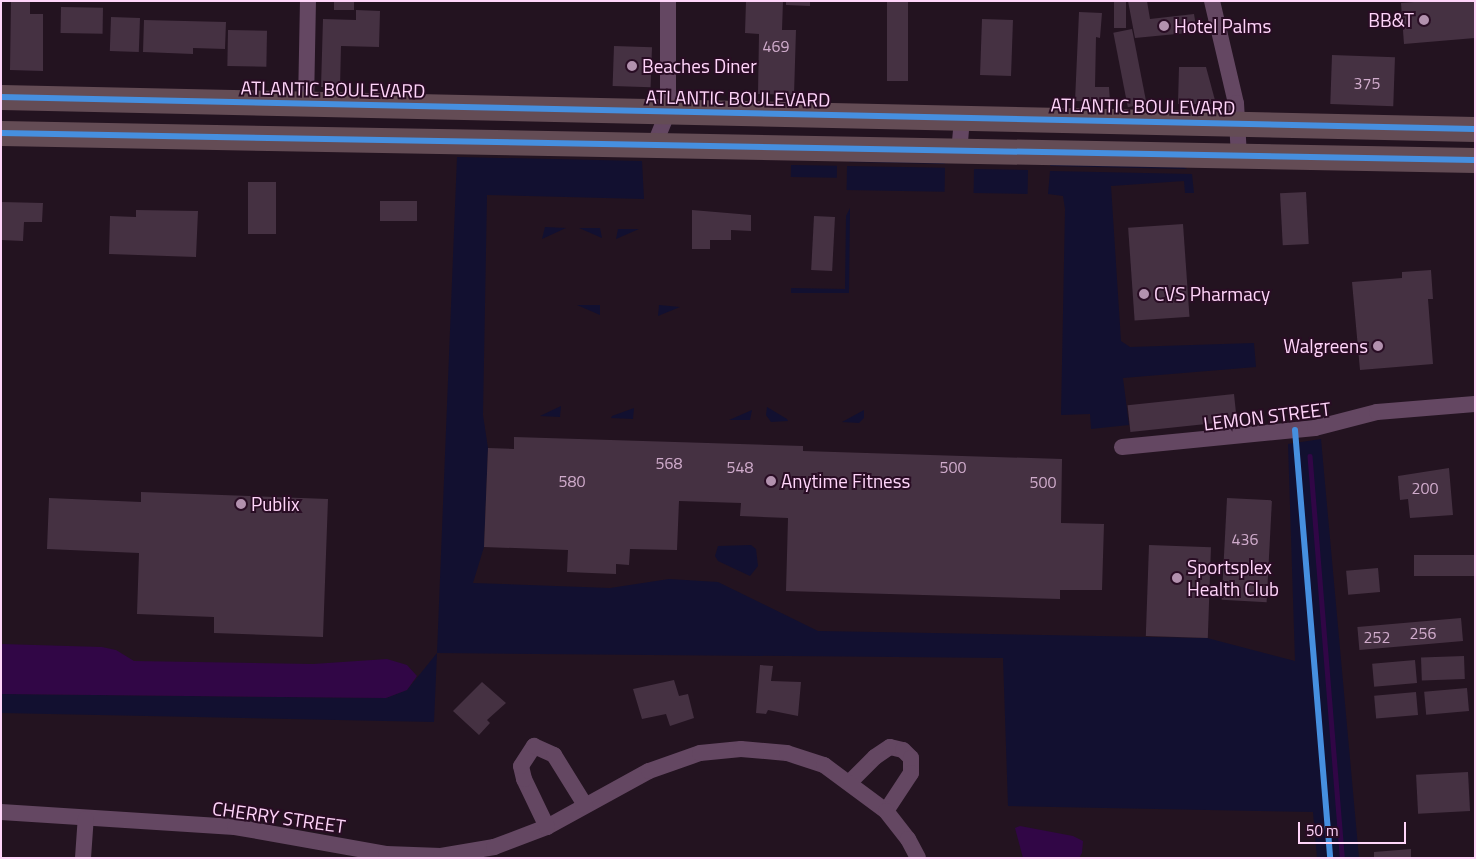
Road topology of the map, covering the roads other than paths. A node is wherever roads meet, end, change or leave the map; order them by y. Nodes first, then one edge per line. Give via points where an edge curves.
1 (308, 1) edge
2 (668, 1) edge
3 (1212, 1) edge
4 (1, 97) edge
5 (306, 104) junction
6 (412, 106) junction
7 (668, 111) junction
8 (962, 117) junction
9 (1238, 124) junction
10 (1475, 129) edge
11 (1, 132) edge
12 (194, 134) junction
13 (303, 139) junction
14 (654, 146) junction
15 (959, 153) junction
16 (1239, 157) junction
17 (1475, 160) edge
18 (1475, 404) edge
19 (1122, 448) dead end
20 (850, 782) junction
21 (584, 805) junction
22 (886, 811) junction
23 (1, 812) edge
24 (86, 819) junction
25 (547, 827) junction
26 (332, 851) edge
27 (83, 858) edge
28 (918, 858) edge

1 - 5 street
2 - 7 street
3 - 9 street
4 - 5 highway, ATLANTIC BOULEVARD
5 - 6 highway, ATLANTIC BOULEVARD
5 - 12 highway via 294,122 282,126
6 - 7 highway, ATLANTIC BOULEVARD
6 - 13 highway via 404,115 328,117 315,124
7 - 8 highway, ATLANTIC BOULEVARD
7 - 14 street
8 - 9 highway, ATLANTIC BOULEVARD
8 - 15 street
9 - 10 highway, ATLANTIC BOULEVARD
9 - 16 street
11 - 12 highway
12 - 13 highway
13 - 14 highway
14 - 15 highway
15 - 16 highway
16 - 17 highway
18 - 19 street, LEMON STREET via 1377,412 1315,428
20 - 21 street, CHERRY STREET via 824,765 787,753 741,749 700,753 649,772
20 - 22 street, CHERRY STREET
20 - 22 street via 890,747 903,750 911,758 911,773
21 - 25 street, CHERRY STREET
21 - 25 street via 554,754 534,746 521,766
22 - 28 street, CHERRY STREET
23 - 24 street, CHERRY STREET
24 - 26 street, CHERRY STREET via 235,827
24 - 27 street
25 - 26 street, CHERRY STREET via 494,847 441,856

